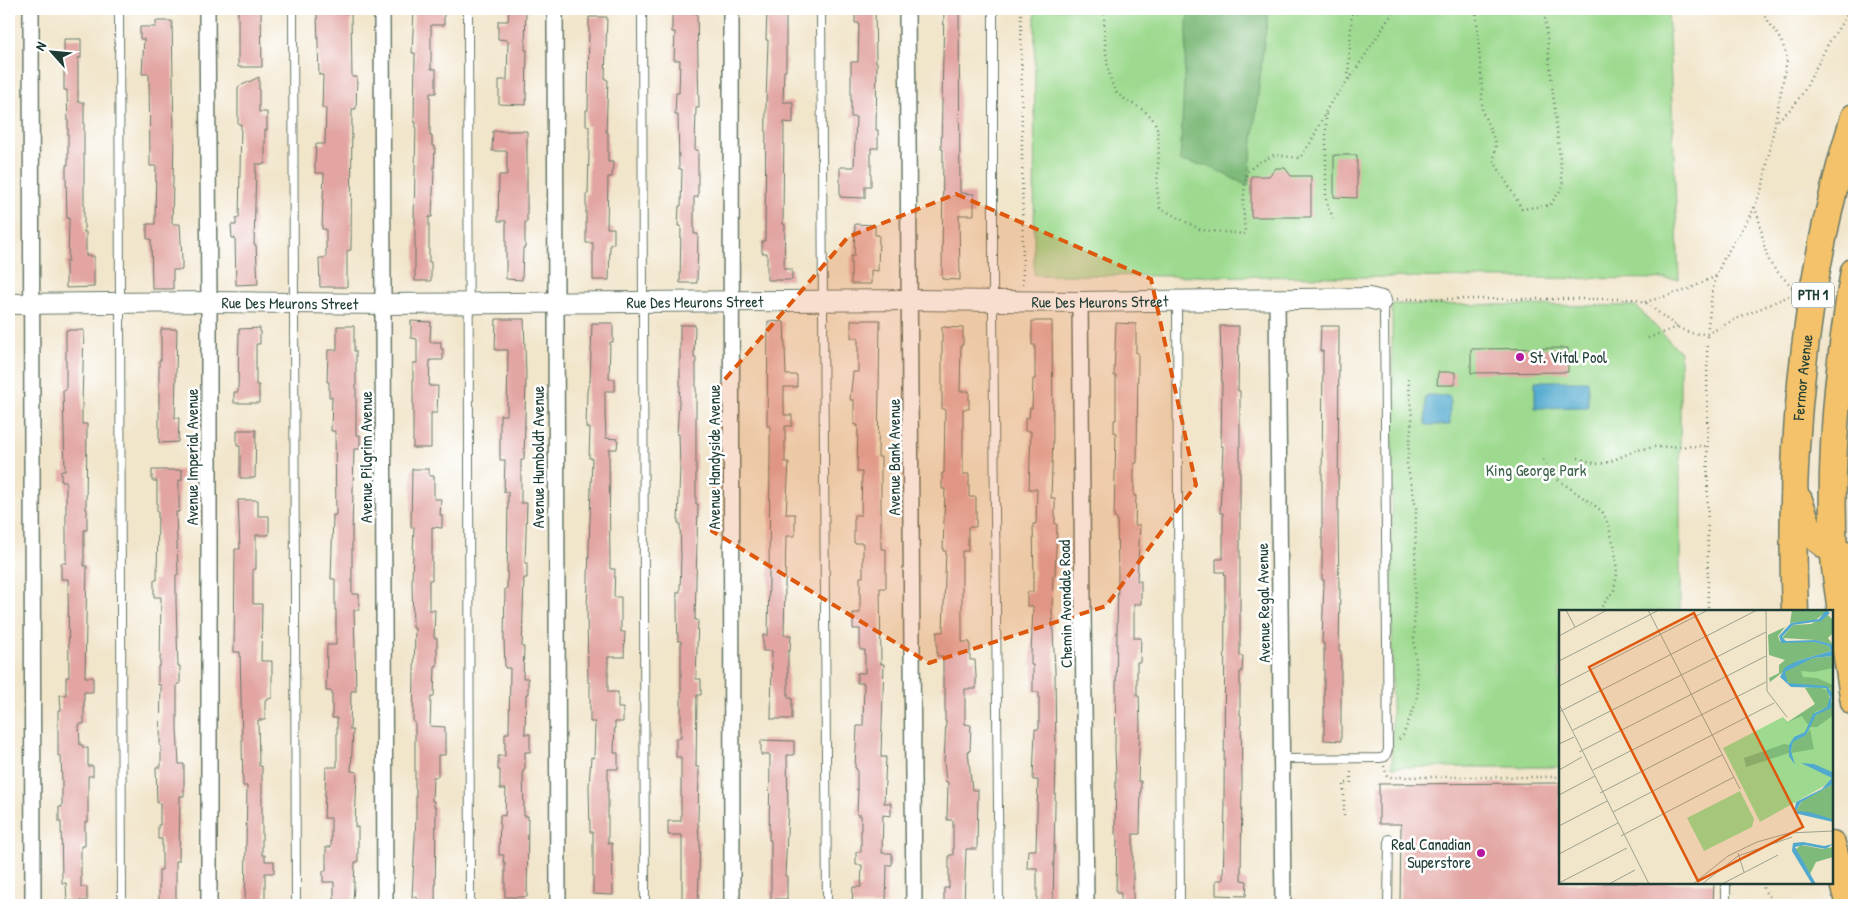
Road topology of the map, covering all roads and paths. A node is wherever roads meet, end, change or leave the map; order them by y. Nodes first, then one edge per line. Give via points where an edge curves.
1 (31, 9) edge
2 (119, 9) edge
3 (207, 9) edge
4 (293, 9) edge
5 (382, 9) edge
6 (468, 9) edge
7 (555, 9) edge
8 (642, 9) edge
9 (732, 9) edge
10 (821, 9) edge
11 (907, 9) edge
12 (993, 9) edge
13 (1021, 9) edge
14 (1104, 9) edge
15 (1352, 9) edge
16 (1382, 9) edge
17 (1395, 9) edge
18 (1476, 9) edge
19 (1544, 9) edge
20 (1760, 9) edge
21 (1851, 9) edge
22 (1351, 14) junction
23 (1348, 80) junction
24 (1326, 112) junction
25 (1854, 117) edge
26 (1776, 121) junction
27 (1754, 207) junction
28 (1522, 209) junction
29 (1522, 214) dead end
30 (1333, 218) dead end
31 (1854, 271) edge
32 (1716, 276) junction
33 (1796, 294) dead end
34 (1789, 296) dead end
35 (910, 300) junction
36 (1277, 300) junction
37 (823, 301) junction
38 (993, 301) junction
39 (1023, 301) junction
40 (1177, 301) junction
41 (1381, 301) junction
42 (209, 302) junction
43 (555, 302) junction
44 (643, 302) junction
45 (731, 302) junction
46 (1080, 302) junction
47 (1645, 302) junction
48 (121, 303) junction
49 (295, 303) junction
50 (468, 303) junction
51 (9, 304) edge
52 (32, 304) junction
53 (384, 304) junction
54 (1677, 328) junction
55 (1707, 334) junction
56 (1648, 338) dead end
57 (1408, 376) dead end
58 (1706, 446) junction
59 (1578, 458) dead end
60 (1543, 460) dead end
61 (1834, 464) junction
62 (1794, 477) junction
63 (1854, 501) edge
64 (1844, 554) edge
65 (1599, 610) edge
66 (1708, 610) edge
67 (1795, 610) edge
68 (1854, 610) edge
69 (1846, 654) junction
70 (1854, 702) edge
71 (1388, 746) junction
72 (1382, 758) junction
73 (1283, 759) junction
74 (1351, 759) junction
75 (1559, 777) edge
76 (1344, 816) dead end
77 (1389, 839) dead end
78 (1833, 848) edge
79 (1726, 884) edge
80 (1761, 884) edge
81 (33, 905) edge
82 (122, 905) edge
83 (209, 905) edge
84 (296, 905) edge
85 (385, 905) edge
86 (470, 905) edge
87 (558, 905) edge
88 (645, 905) edge
89 (732, 905) edge
90 (827, 905) edge
91 (914, 905) edge
92 (999, 905) edge
93 (1086, 905) edge
94 (1180, 905) edge
95 (1283, 905) edge
96 (1388, 905) edge
97 (1726, 905) edge
98 (1775, 905) edge
99 (1849, 905) edge

1 - 52 street
2 - 48 lane
3 - 42 street, Avenue Imperial Avenue
4 - 49 lane
5 - 53 street, Avenue Pilgrim Avenue
6 - 50 lane
7 - 43 street, Avenue Humboldt Avenue
8 - 44 lane
9 - 45 street, Avenue Handyside Avenue
10 - 37 lane
11 - 35 street, Avenue Bank Avenue
12 - 38 lane
13 - 39 path
14 - 24 path via 1108,74 1117,94 1142,108 1155,123 1160,208 1201,230 1245,234 1246,172 1274,155 1300,158
15 - 22 path
16 - 22 path
17 - 23 path
18 - 28 path via 1482,111 1496,143 1494,161
19 - 28 path via 1563,187 1550,206
20 - 26 path via 1788,60
21 - 26 path via 1804,90
22 - 23 path
23 - 24 path
24 - 30 path via 1326,200
25 - 62 highway, Fermor Avenue / PTH 1 via 1829,214 1814,291
26 - 27 path via 1763,185
27 - 32 path
27 - 33 path via 1762,226 1768,259
28 - 29 path
31 - 61 highway, PTH 1 via 1843,334
32 - 47 path via 1687,290
32 - 55 path
34 - 55 path
35 - 37 street, Rue Des Meurons Street
35 - 38 street, Rue Des Meurons Street
35 - 91 street, Avenue Bank Avenue
36 - 40 street, Rue Des Meurons Street
36 - 41 street, Rue Des Meurons Street via 1369,298
36 - 73 street, Avenue Regal Avenue
37 - 45 street, Rue Des Meurons Street
37 - 90 lane
38 - 39 street, Rue Des Meurons Street
38 - 92 lane
39 - 46 street, Rue Des Meurons Street
40 - 46 street, Rue Des Meurons Street
40 - 94 lane
41 - 47 path via 1632,299
41 - 71 lane via 1384,314
42 - 48 street, Rue Des Meurons Street
42 - 49 street, Rue Des Meurons Street
42 - 83 street, Avenue Imperial Avenue
43 - 44 street, Rue Des Meurons Street
43 - 50 street, Rue Des Meurons Street
43 - 87 street, Avenue Humboldt Avenue
44 - 45 street, Rue Des Meurons Street
44 - 88 lane
45 - 89 street, Avenue Handyside Avenue
46 - 93 street, Chemin Avondale Road
47 - 54 path
48 - 52 street, Rue Des Meurons Street
48 - 82 lane
49 - 53 street, Rue Des Meurons Street
49 - 84 lane
50 - 53 street, Rue Des Meurons Street
50 - 86 lane
51 - 52 street, Rue Des Meurons Street
52 - 81 street
53 - 85 street, Avenue Pilgrim Avenue
54 - 55 path via 1690,334
54 - 56 path
55 - 58 path
57 - 71 path via 1412,419 1407,464 1416,508 1414,638 1418,692 1403,735
58 - 59 path via 1655,447 1597,464
58 - 66 path
60 - 65 path via 1557,479 1602,511 1608,524 1617,574 1614,590
61 - 63 highway
61 - 64 highway, PTH 1
62 - 64 highway via 1811,534
62 - 67 highway, Fermor Avenue / PTH 1
64 - 69 highway, PTH 1
68 - 69 highway
69 - 70 highway, PTH 1
71 - 72 lane
72 - 74 lane
72 - 75 path via 1387,778
73 - 74 lane
73 - 95 street, Avenue Regal Avenue
74 - 76 path via 1351,783 1344,783
77 - 96 lane
78 - 99 highway
79 - 97 lane
80 - 98 path

